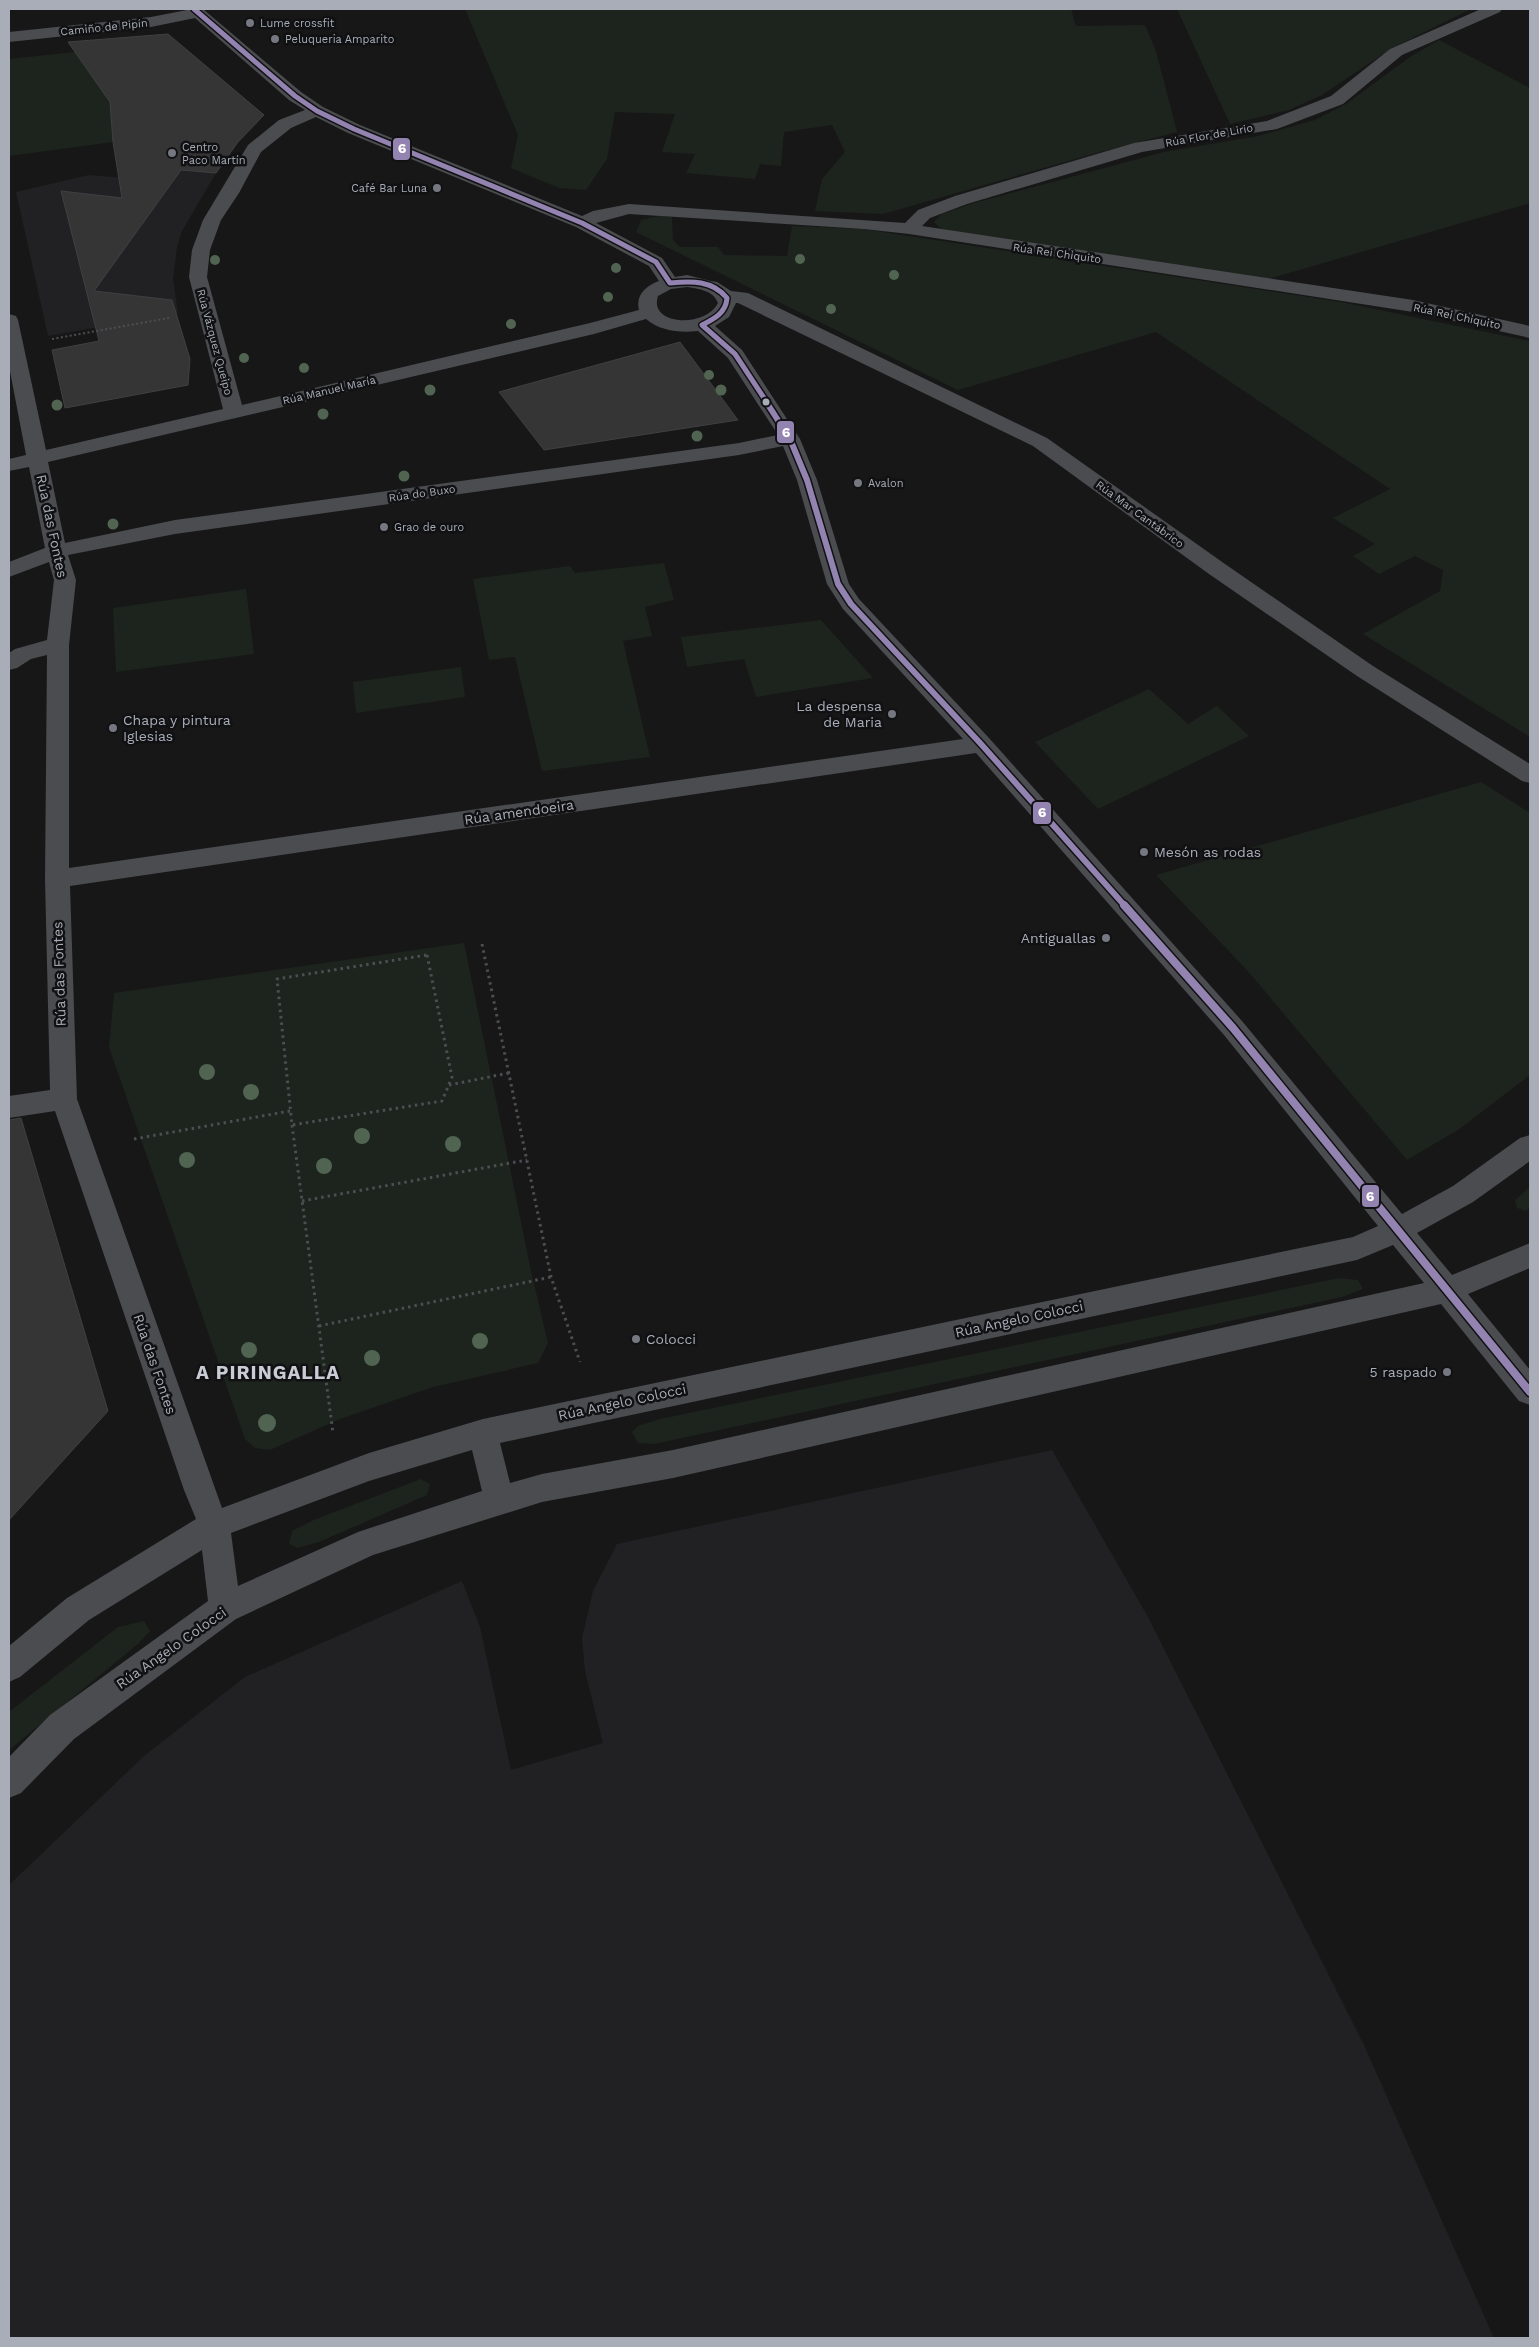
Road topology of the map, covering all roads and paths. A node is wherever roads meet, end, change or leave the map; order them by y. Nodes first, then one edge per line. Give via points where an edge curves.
1 (1494, 9) edge
2 (196, 11) edge
3 (9, 37) edge
4 (317, 112) junction
5 (582, 223) junction
6 (908, 229) junction
7 (670, 283) junction
8 (726, 297) junction
9 (648, 313) junction
10 (170, 318) dead end
11 (9, 320) edge
12 (702, 325) junction
13 (1530, 332) edge
14 (52, 339) dead end
15 (234, 412) junction
16 (790, 439) junction
17 (38, 458) junction
18 (9, 465) edge
19 (56, 551) junction
20 (9, 570) edge
21 (58, 645) junction
22 (9, 663) edge
23 (981, 744) junction
24 (1530, 775) edge
25 (57, 879) junction
26 (482, 944) dead end
27 (509, 1074) junction
28 (449, 1085) junction
29 (64, 1099) junction
30 (9, 1107) edge
31 (290, 1111) junction
32 (291, 1124) junction
33 (134, 1139) dead end
34 (1530, 1146) edge
35 (527, 1160) junction
36 (302, 1201) junction
37 (1398, 1230) junction
38 (1530, 1254) edge
39 (551, 1277) junction
40 (1448, 1290) junction
41 (319, 1326) junction
42 (580, 1362) dead end
43 (1530, 1392) edge
44 (483, 1433) junction
45 (333, 1434) dead end
46 (498, 1500) junction
47 (214, 1525) junction
48 (225, 1608) junction
49 (9, 1666) edge
50 (9, 1781) edge

1 - 6 street, Rúa Flor de Lirio via 1396,52 1337,100 1271,125 1130,150 961,200 924,214
2 - 3 street, Camiño de Pipín via 151,22
2 - 4 street
4 - 5 street
4 - 15 street, Rúa Vázquez Queipo via 285,124 254,149 212,220 200,250 198,277
5 - 6 street, Rúa Rei Chiquito via 600,215 629,209
5 - 7 street via 656,262
6 - 13 street, Rúa Rei Chiquito via 1413,306
7 - 8 street, Rúa Mar Cantábrico via 704,283 718,288
7 - 9 street, Rúa Mar Cantábrico via 648,296
8 - 12 street via 728,305 724,313
8 - 24 street, Rúa Mar Cantábrico via 741,298 773,311 1040,442 1365,671
9 - 12 street via 665,324
9 - 15 street, Rúa Manuel María
10 - 14 path
11 - 17 street, Rúa das Fontes
12 - 16 street via 735,354
15 - 17 street, Rúa Manuel María
16 - 19 street, Rúa do Buxo via 175,528
16 - 23 street via 807,480 838,584 851,604
17 - 18 street, Rúa Manuel María
17 - 19 street, Rúa das Fontes
19 - 20 street, Rúa do Buxo
19 - 21 street, Rúa das Fontes via 65,580
21 - 22 street via 23,654
21 - 25 street, Rúa das Fontes
23 - 25 street, Rúa amendoeira
23 - 37 street via 1233,1028
25 - 29 street, Rúa das Fontes
26 - 27 path
27 - 28 path
27 - 35 path
28 - 31 path via 452,1077 427,955 277,979
28 - 32 path via 442,1102
29 - 30 street
29 - 47 street, Rúa das Fontes via 199,1490
31 - 32 path
31 - 33 path
32 - 36 path
34 - 37 street, Rúa Angelo Colocci via 1463,1194
35 - 36 path
35 - 39 path
36 - 41 path
37 - 40 street
37 - 44 street, Rúa Angelo Colocci via 1357,1248
38 - 40 street, Rúa Angelo Colocci
39 - 41 path
39 - 42 path
40 - 43 street
40 - 46 street, Rúa Angelo Colocci via 673,1464 542,1488
41 - 45 path
44 - 46 street
44 - 47 street, Rúa Angelo Colocci via 369,1467
46 - 48 street, Rúa Angelo Colocci via 368,1542
47 - 48 street, Rúa das Fontes
47 - 49 street, Rúa Angelo Colocci via 78,1609
48 - 50 street, Rúa Angelo Colocci via 62,1727

